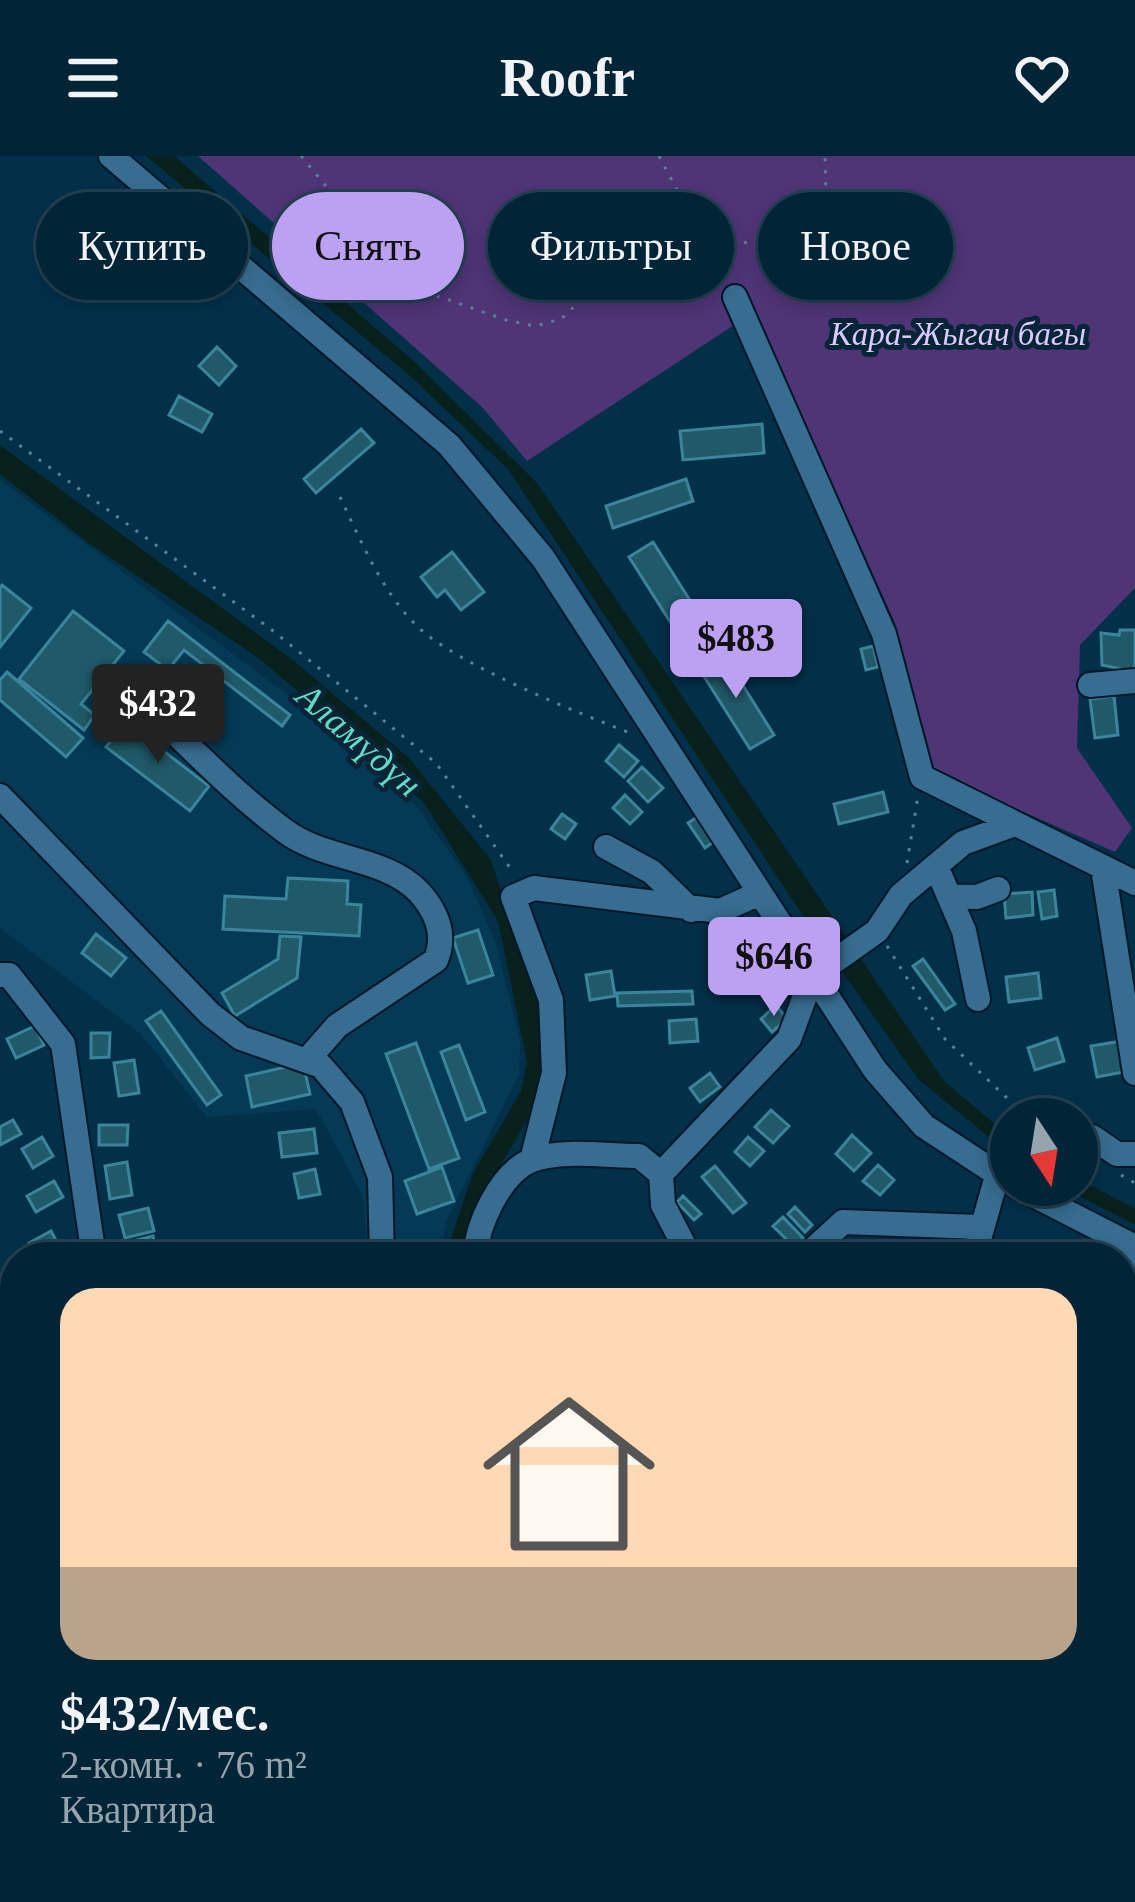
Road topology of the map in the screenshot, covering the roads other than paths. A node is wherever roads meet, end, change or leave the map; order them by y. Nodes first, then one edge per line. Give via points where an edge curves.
1 (111, 156) edge
2 (734, 297) dead end
3 (1135, 681) edge
4 (1090, 685) dead end
5 (133, 693) dead end
6 (0, 796) edge
7 (1012, 825) junction
8 (606, 847) dead end
9 (936, 866) junction
10 (1103, 868) junction
11 (1135, 884) edge
12 (998, 890) dead end
13 (760, 893) junction
14 (949, 896) junction
15 (691, 910) junction
16 (820, 972) junction
17 (0, 975) edge
18 (978, 999) dead end
19 (309, 1058) junction
20 (1135, 1073) edge
21 (1098, 1141) edge
22 (1135, 1154) edge
23 (532, 1160) junction
24 (990, 1170) edge
25 (661, 1174) junction
26 (992, 1206) edge
27 (1056, 1206) edge
28 (979, 1226) junction
29 (92, 1242) edge
30 (382, 1242) edge
31 (480, 1242) edge
32 (682, 1242) edge
33 (821, 1242) edge
34 (976, 1242) edge
35 (1127, 1242) edge

1 - 13 street via 448,445 543,559
2 - 7 street via 884,634 922,777
3 - 4 street
5 - 19 street via 287,833 399,874 434,910 436,960 337,1026
6 - 19 street via 210,1014 252,1043
7 - 9 street via 963,843
7 - 10 street
8 - 15 street via 652,872
9 - 14 street
9 - 16 street via 872,934
10 - 11 street
10 - 20 street
12 - 14 street
13 - 15 street via 719,911
13 - 16 street
14 - 18 street
15 - 23 street via 523,889 513,897 551,1000 554,1073
16 - 24 street via 875,1070 924,1126
16 - 25 street via 789,1039
17 - 29 street via 9,975 63,1044
19 - 30 street via 352,1102 368,1135 380,1177
21 - 22 street
23 - 25 street via 639,1156
23 - 31 street via 491,1205
25 - 32 street via 663,1204
26 - 28 street
27 - 35 street
28 - 33 street via 843,1222
28 - 34 street

